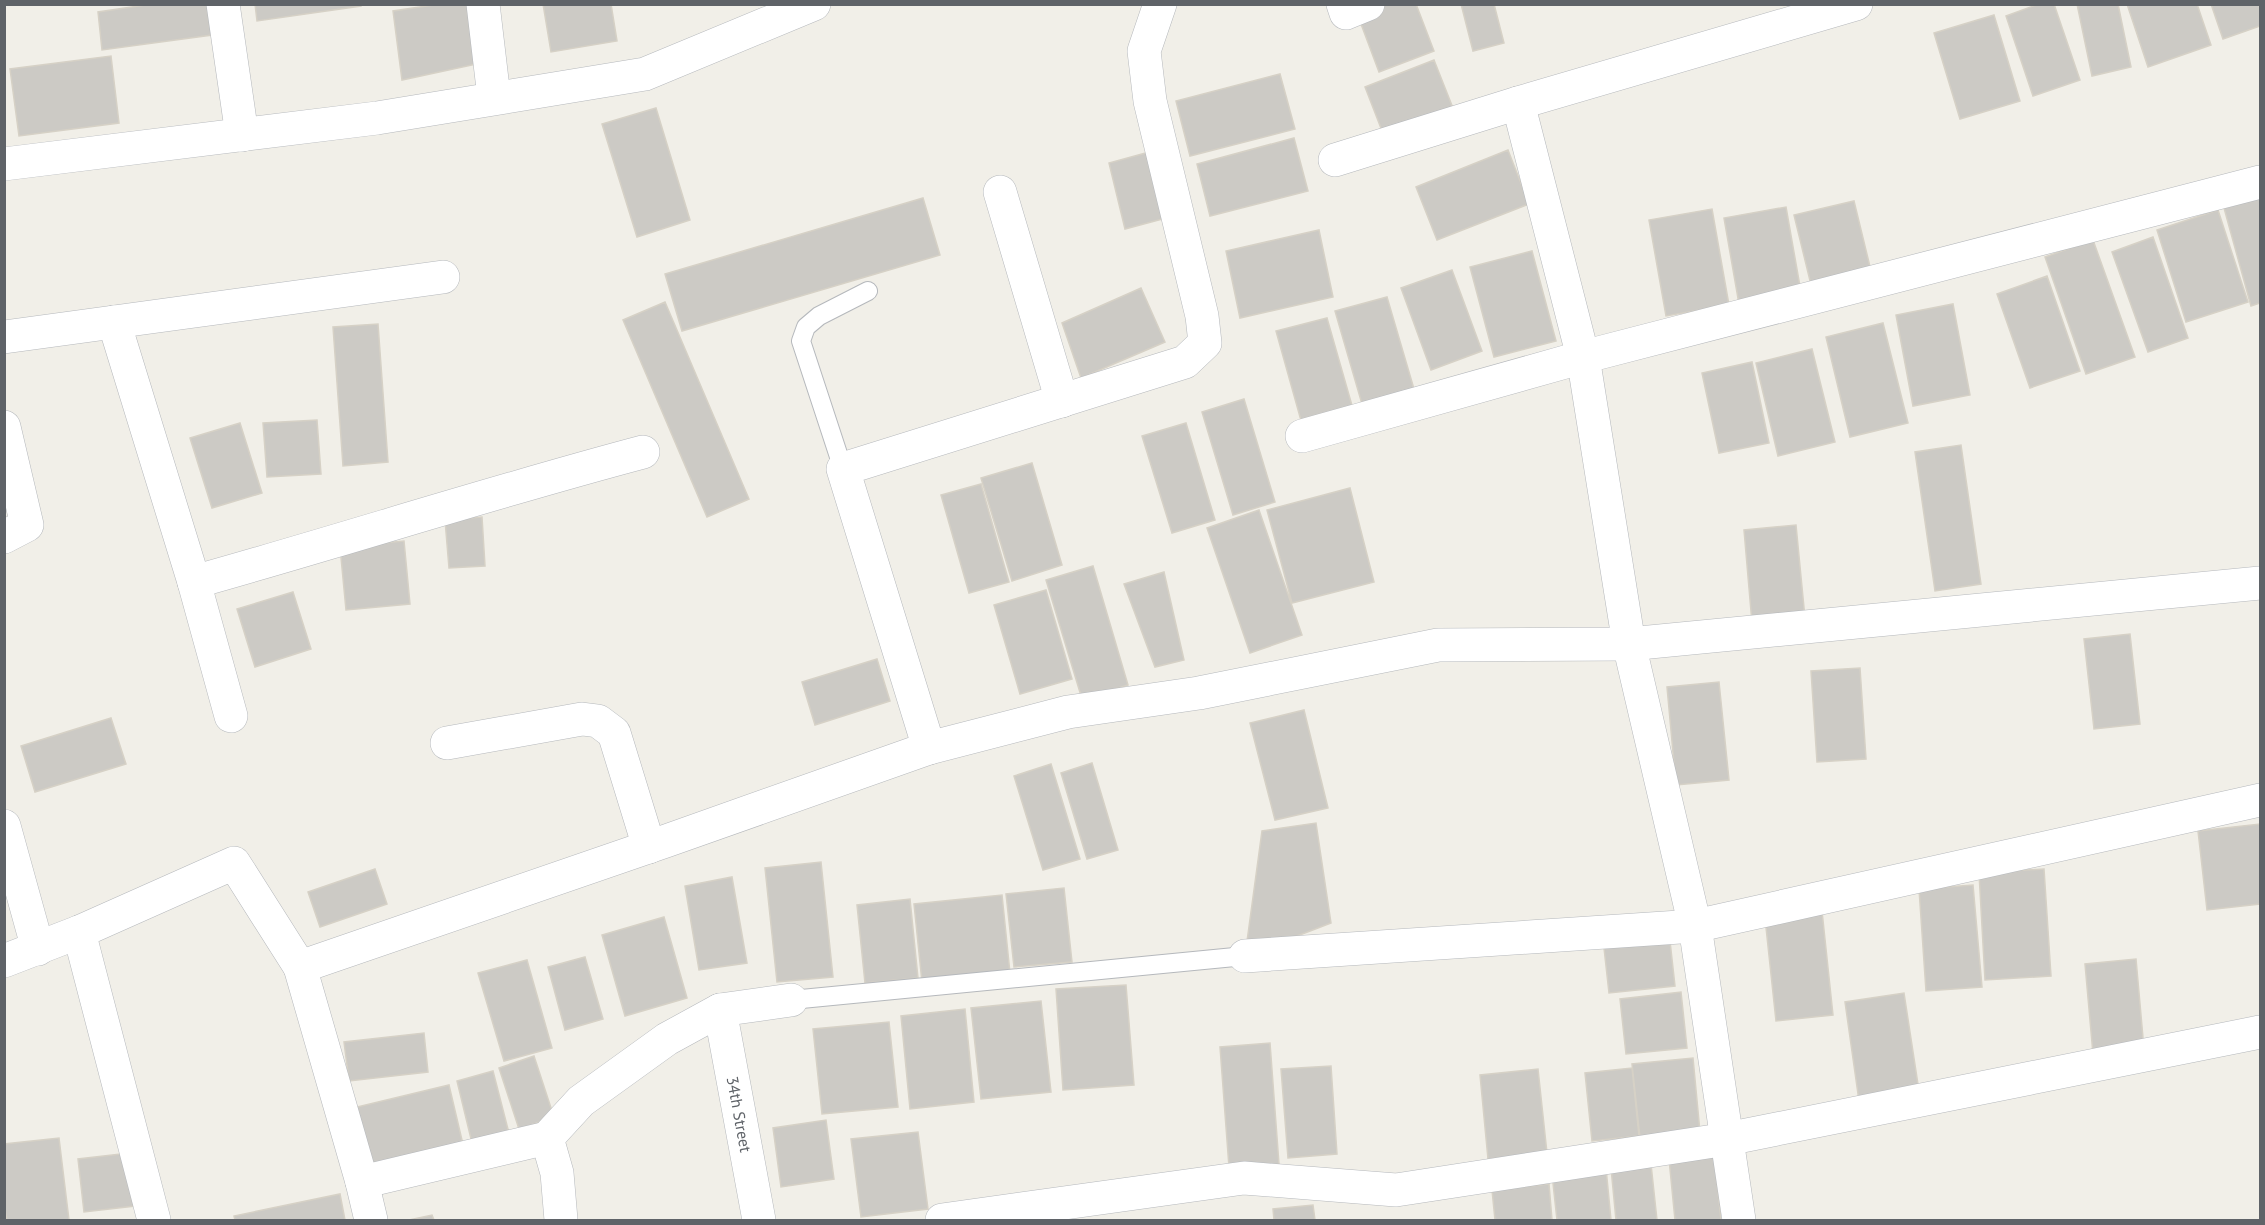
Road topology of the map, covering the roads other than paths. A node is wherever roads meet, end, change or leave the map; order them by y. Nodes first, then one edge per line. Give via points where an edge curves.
1 (223, 4) edge
2 (483, 4) edge
3 (813, 4) edge
4 (1160, 4) edge
5 (1343, 4) edge
6 (1368, 4) edge
7 (1856, 4) edge
8 (494, 97) junction
9 (1518, 103) junction
10 (242, 135) junction
11 (1335, 160) dead end
12 (4, 164) edge
13 (2260, 182) edge
14 (1000, 192) dead end
15 (443, 277) dead end
16 (868, 291) dead end
17 (114, 322) junction
18 (4, 337) edge
19 (1583, 357) junction
20 (1062, 401) junction
21 (4, 427) edge
22 (1302, 436) dead end
23 (643, 452) dead end
24 (843, 469) junction
25 (4, 537) edge
26 (194, 582) junction
27 (2260, 583) edge
28 (1629, 644) junction
29 (231, 716) dead end
30 (447, 743) dead end
31 (929, 748) junction
32 (2260, 800) edge
33 (4, 826) edge
34 (649, 847) junction
35 (1695, 926) junction
36 (79, 932) junction
37 (38, 949) junction
38 (1245, 956) joint
39 (4, 960) edge
40 (300, 967) junction
41 (791, 1000) joint
42 (720, 1010) junction
43 (2260, 1032) edge
44 (547, 1138) junction
45 (1727, 1139) junction
46 (362, 1182) junction
47 (154, 1221) edge
48 (371, 1221) edge
49 (561, 1221) edge
50 (759, 1221) edge
51 (942, 1221) edge
52 (1738, 1221) edge

1 - 10 street
2 - 8 street
3 - 8 street via 645,74
4 - 20 street via 1144,51 1146,71 1205,343 1185,362
5 - 6 street via 1346,13
7 - 9 street
8 - 10 street via 377,118
9 - 11 street
9 - 19 street
10 - 12 street
13 - 19 street
14 - 20 street
15 - 17 street
16 - 24 lane via 819,316 806,327 801,341
17 - 18 street
17 - 26 street
19 - 22 street
19 - 28 street
20 - 24 street
21 - 25 street via 27,525
23 - 26 street via 532,481
24 - 31 street
26 - 29 street
27 - 28 street
28 - 31 street via 1438,645 1198,693 1068,712
28 - 35 street
30 - 34 street via 582,719 598,721 614,733
31 - 34 street
32 - 35 street
33 - 37 street
34 - 40 street
35 - 38 street
35 - 45 street
36 - 37 street
36 - 40 street via 234,863
36 - 47 street
37 - 39 street
38 - 41 lane
40 - 46 street
41 - 42 street
42 - 44 street via 667,1040 581,1101
42 - 50 street, 34th Street
43 - 45 street
44 - 46 street
44 - 49 street via 557,1173
45 - 51 street via 1396,1190 1244,1178
45 - 52 street
46 - 48 street

